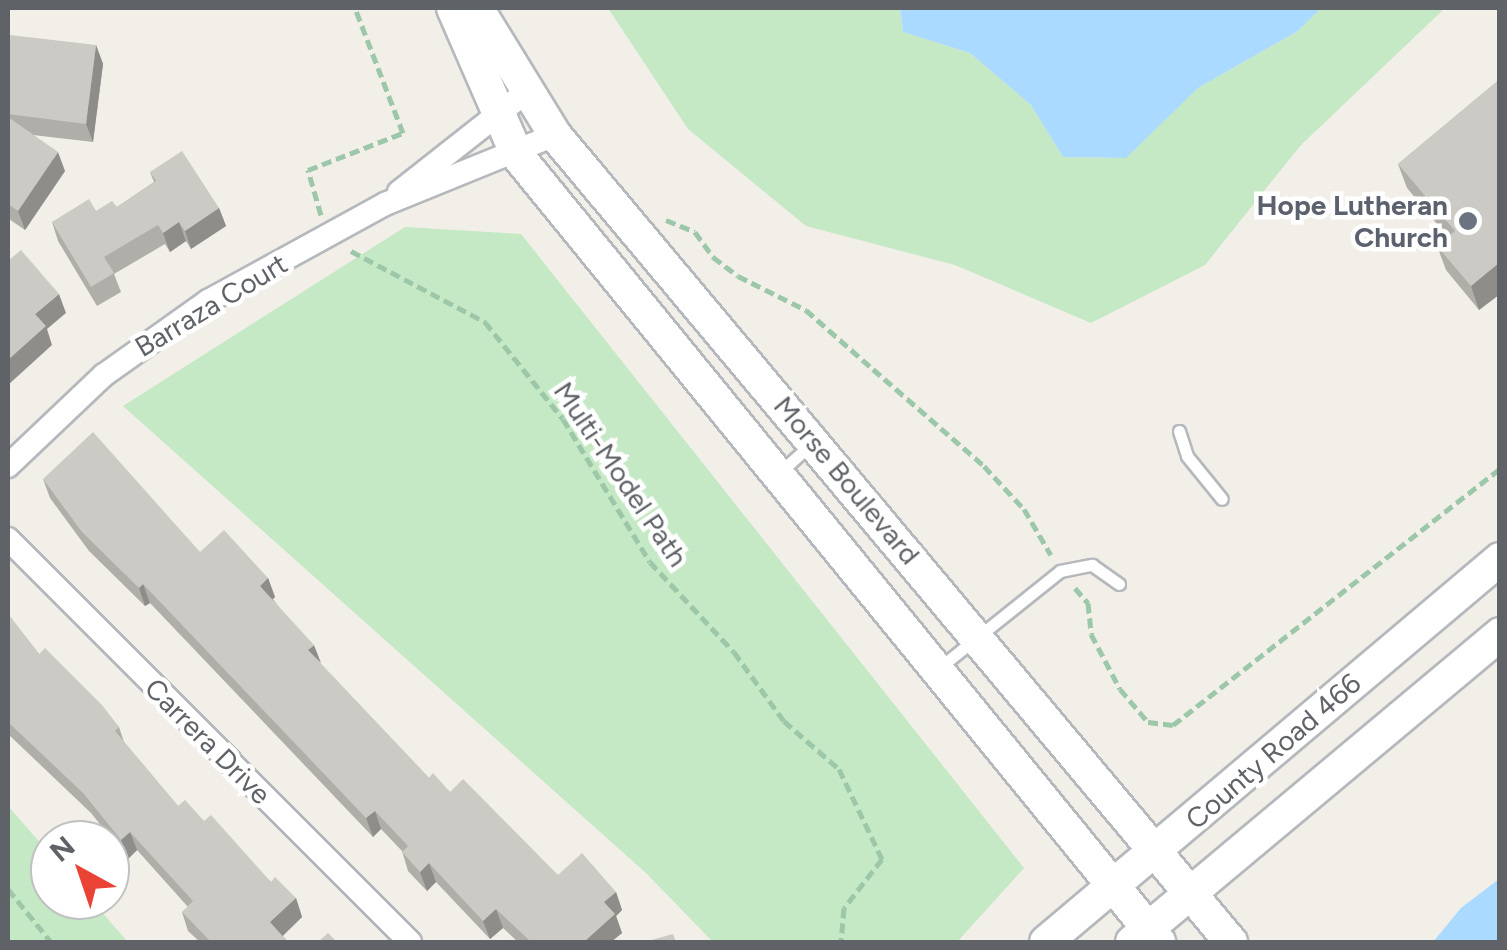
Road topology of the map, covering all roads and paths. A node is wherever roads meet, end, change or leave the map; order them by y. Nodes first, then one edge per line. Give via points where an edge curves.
1 (355, 8) edge
2 (453, 8) edge
3 (477, 8) edge
4 (526, 92) junction
5 (495, 115) junction
6 (554, 135) junction
7 (516, 156) junction
8 (385, 204) junction
9 (628, 221) junction
10 (326, 236) junction
11 (1179, 431) dead end
12 (816, 440) junction
13 (8, 466) edge
14 (1500, 469) edge
15 (775, 476) junction
16 (1222, 499) dead end
17 (8, 539) edge
18 (1500, 559) edge
19 (1060, 572) junction
20 (1119, 584) dead end
21 (1500, 634) edge
22 (978, 636) junction
23 (936, 670) junction
24 (1154, 855) junction
25 (1114, 886) junction
26 (8, 889) edge
27 (1190, 896) junction
28 (1146, 938) edge
29 (51, 942) edge
30 (410, 942) edge
31 (840, 942) edge
32 (1046, 942) edge
33 (1231, 942) edge

1 - 10 path via 402,133 308,170
2 - 5 street, Morse Boulevard
3 - 4 street, Morse Boulevard
4 - 5 street, Barraza Court
4 - 6 street, Morse Boulevard
5 - 7 street, Morse Boulevard
5 - 8 street, Barraza Court
6 - 7 street, Barraza Court
6 - 9 street, Morse Boulevard
7 - 8 street, Barraza Court
7 - 15 street, Morse Boulevard
8 - 10 street, Barraza Court
9 - 12 street, Morse Boulevard
9 - 19 path via 657,218 694,232 738,276 806,310 984,466 1024,509
10 - 13 street, Barraza Court via 154,334
10 - 31 path, Multi-Model Path via 486,322 563,420 650,562 734,652 784,721 839,768 882,859 844,908
11 - 16 lane via 1186,456
12 - 15 lane
12 - 22 street, Morse Boulevard
14 - 19 path via 1172,725 1148,722 1120,689 1091,634 1088,604
15 - 23 street, Morse Boulevard
17 - 30 street, Carrera Drive
18 - 24 street, County Road 466
19 - 20 lane via 1092,565
19 - 22 lane
21 - 27 street, County Road 466
22 - 23 lane
22 - 24 street, Morse Boulevard
23 - 25 street, Morse Boulevard
24 - 25 street, County Road 466
24 - 27 street, Morse Boulevard
25 - 28 street, Morse Boulevard
25 - 32 street, County Road 466
26 - 29 path
27 - 28 street, County Road 466
27 - 33 street, Morse Boulevard

